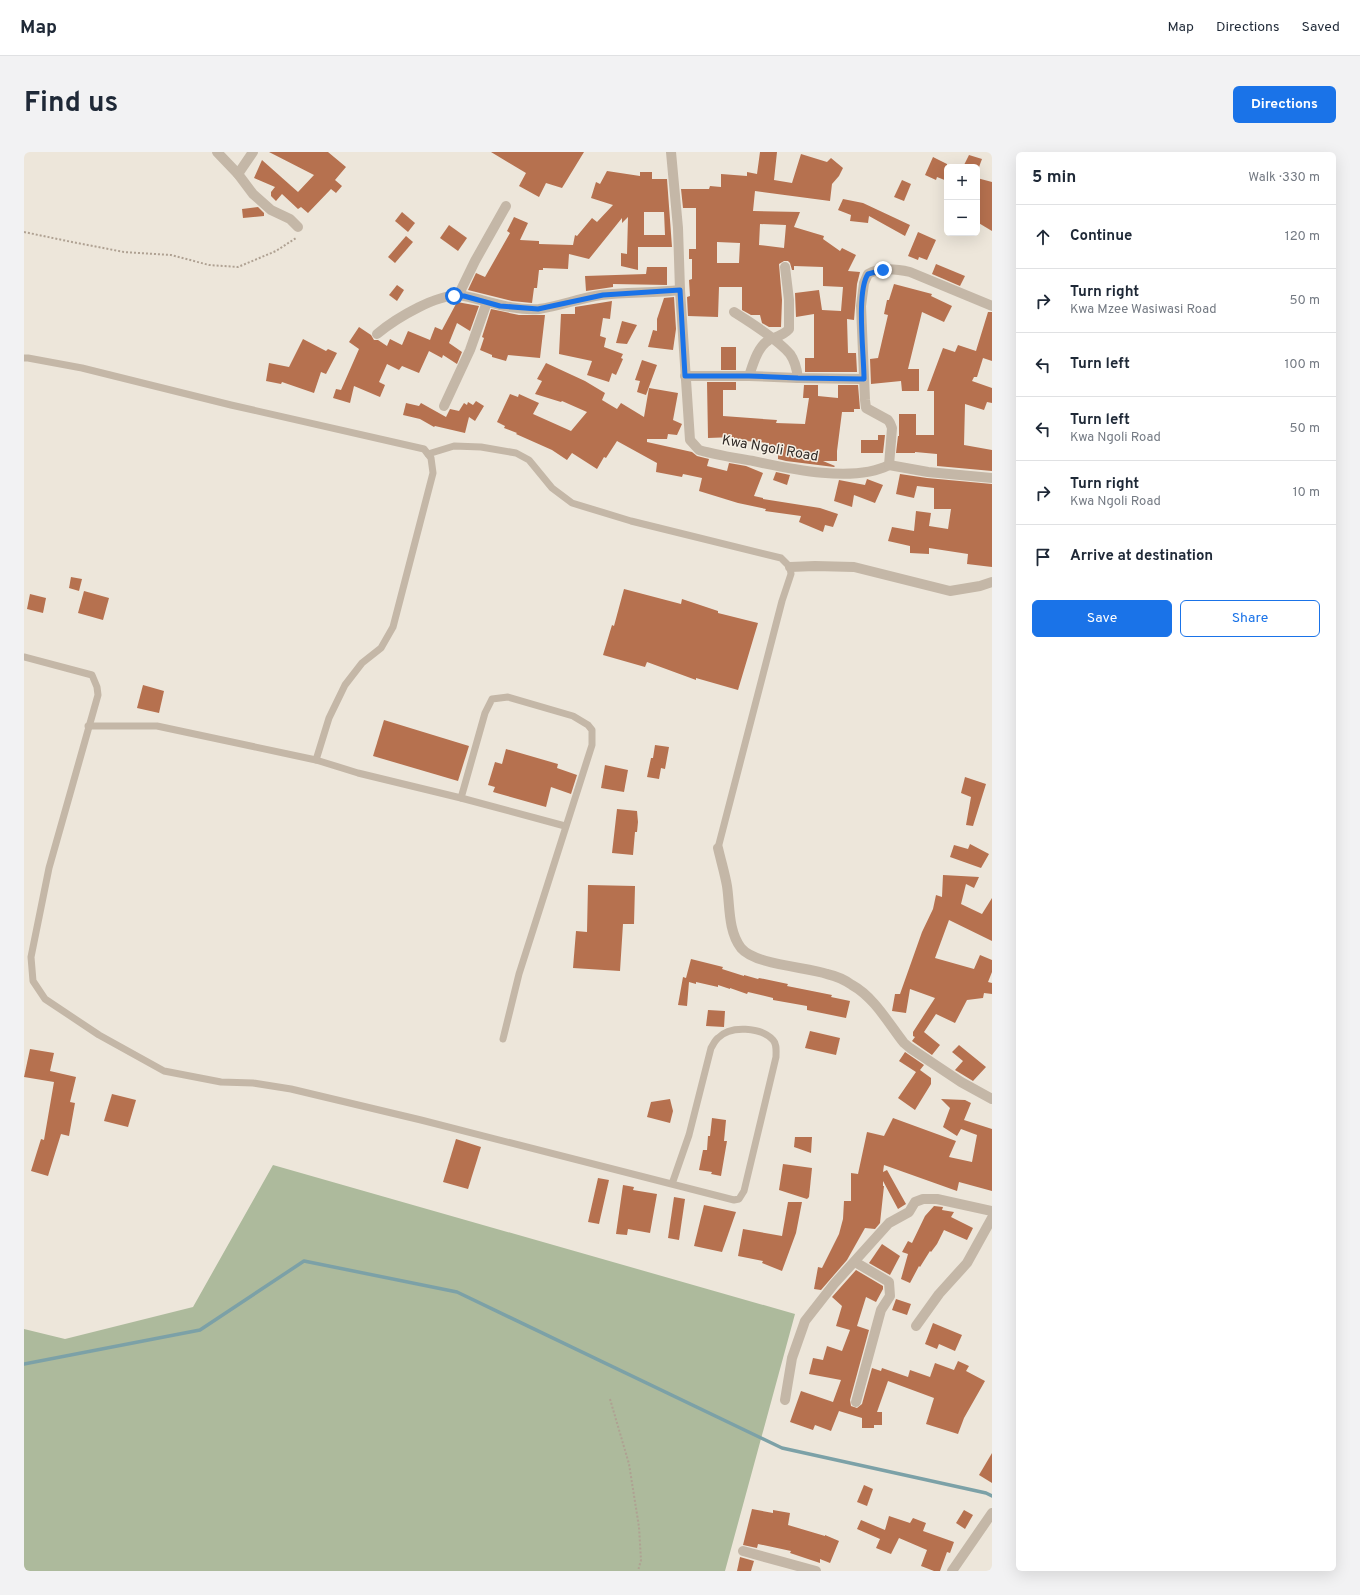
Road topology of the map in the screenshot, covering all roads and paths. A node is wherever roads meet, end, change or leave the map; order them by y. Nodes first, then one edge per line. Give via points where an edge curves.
1 (217, 152) edge
2 (253, 152) edge
3 (671, 152) edge
4 (238, 174) junction
5 (506, 206) dead end
6 (298, 227) joint
7 (24, 232) edge
8 (785, 266) dead end
9 (680, 290) junction
10 (458, 296) junction
11 (487, 302) junction
12 (992, 306) edge
13 (734, 312) dead end
14 (377, 334) dead end
15 (773, 339) junction
16 (24, 358) edge
17 (685, 376) junction
18 (749, 376) junction
19 (798, 378) junction
20 (864, 379) junction
21 (444, 406) dead end
22 (428, 454) junction
23 (889, 465) junction
24 (992, 478) edge
25 (790, 568) junction
26 (992, 582) edge
27 (24, 657) edge
28 (88, 726) junction
29 (316, 760) junction
30 (460, 798) junction
31 (565, 826) junction
32 (718, 848) joint
33 (503, 1039) dead end
34 (992, 1099) edge
35 (672, 1184) junction
36 (992, 1211) edge
37 (992, 1218) edge
38 (855, 1262) junction
39 (916, 1326) dead end
40 (610, 1399) dead end
41 (785, 1400) dead end
42 (856, 1402) dead end
43 (992, 1513) edge
44 (743, 1551) dead end
45 (638, 1571) edge
46 (816, 1571) edge
47 (952, 1571) edge

1 - 4 street
2 - 4 street
3 - 9 street via 678,228
4 - 6 street via 252,194
5 - 10 street
6 - 7 path via 297,237 276,250 238,267 209,264 171,255 124,252
8 - 15 street via 789,327 786,332
9 - 11 street via 603,295 538,309 513,308
9 - 17 street
10 - 11 street
10 - 14 street via 426,304 390,323
11 - 21 street via 470,350
12 - 20 street via 910,272 883,270 868,274 861,306
13 - 15 street
15 - 18 street via 761,348
15 - 19 street via 790,354
16 - 22 lane via 82,368 424,449
17 - 18 street
17 - 23 street, Kwa Ngoli Road via 690,440 699,450 808,472 856,473 882,469
18 - 19 street
19 - 20 street
20 - 23 street via 866,408 890,423
22 - 25 lane via 454,446 516,453 529,460 552,488 572,503 631,521 780,558
22 - 29 lane via 433,473 393,628 381,648 362,663 345,685 330,718
23 - 24 street via 928,472
25 - 26 street via 854,567 950,591
25 - 32 lane via 791,574
27 - 28 lane via 92,675 98,695
28 - 29 lane via 157,726
28 - 35 lane via 49,868 31,957 33,981 45,999 99,1035 164,1071 221,1082 253,1083 291,1089
29 - 30 lane
30 - 31 lane
30 - 31 lane via 485,713 492,699 508,697 573,716 592,730 592,745
31 - 33 lane via 519,974
32 - 34 street via 727,886 728,910 735,938 742,949 758,958 826,973 853,985 869,998 910,1048
35 - 35 lane via 734,1200 739,1199 744,1191 776,1057 773,1040 763,1033 750,1029 733,1031 718,1037 712,1048 689,1135
36 - 38 street via 937,1199 923,1199 915,1202 909,1212 890,1223
37 - 39 street via 967,1263 939,1294
38 - 41 street via 805,1321 792,1358
38 - 42 street via 889,1282 890,1296 881,1310
40 - 45 path via 630,1472 639,1527 641,1560
43 - 47 street
44 - 46 street

